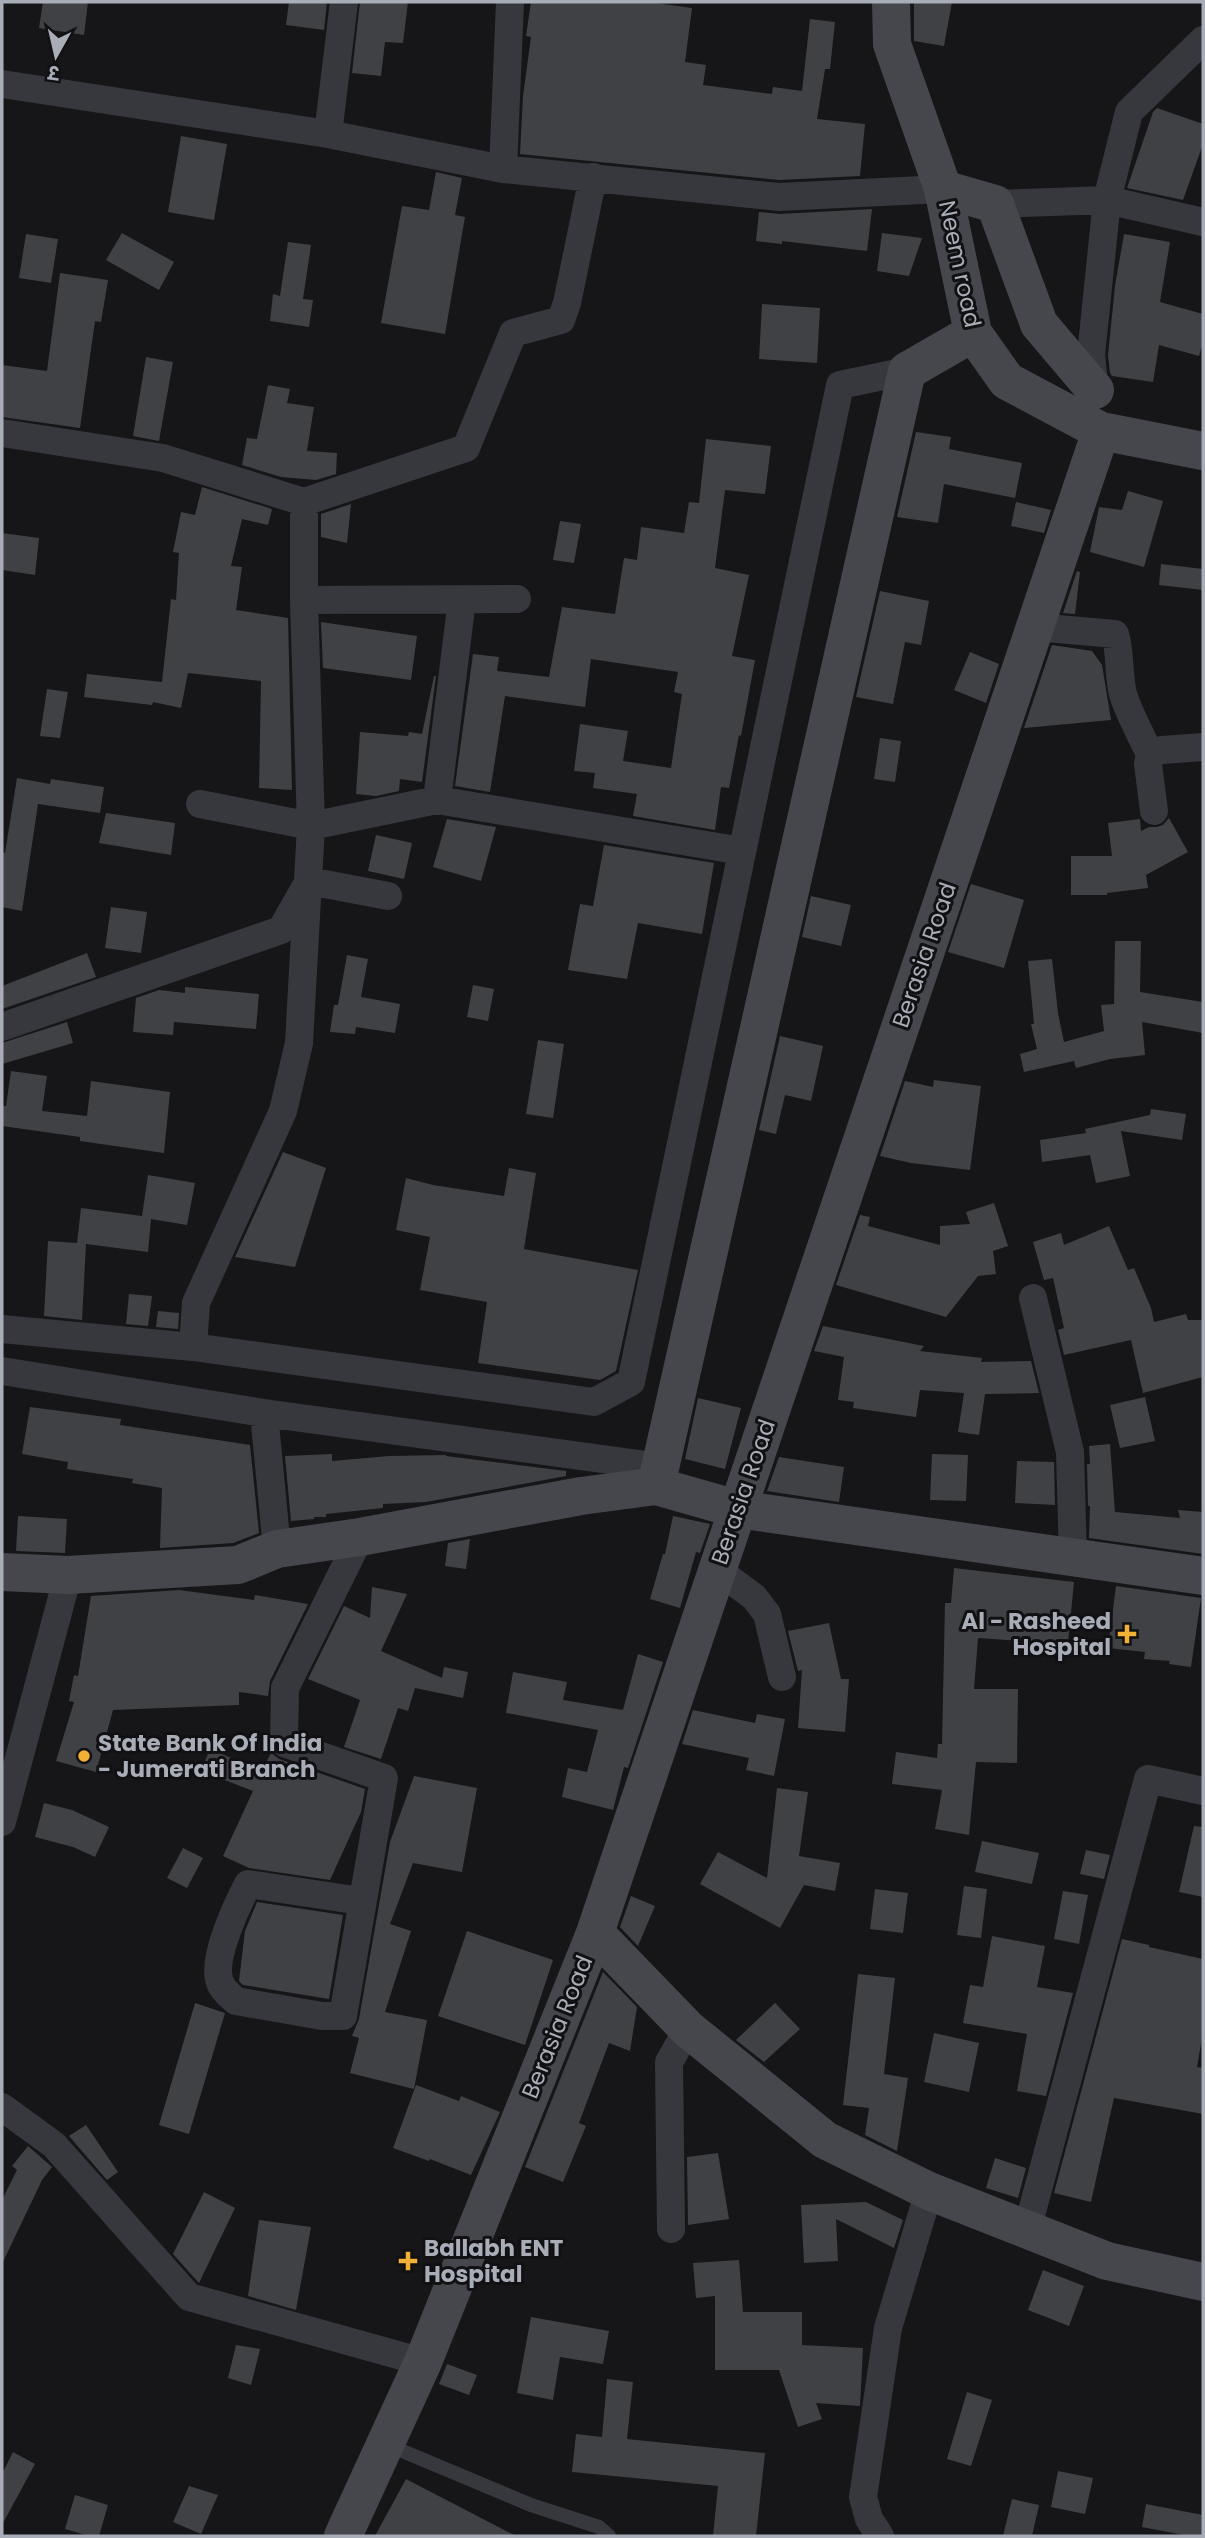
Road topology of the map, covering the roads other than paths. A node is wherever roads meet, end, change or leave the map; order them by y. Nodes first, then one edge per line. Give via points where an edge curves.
1 (344, 2) edge
2 (510, 2) edge
3 (891, 2) edge
4 (1203, 40) edge
5 (2, 84) edge
6 (328, 134) junction
7 (503, 169) junction
8 (593, 177) junction
9 (943, 189) junction
10 (1107, 200) junction
11 (995, 204) junction
12 (1203, 222) edge
13 (973, 333) junction
14 (907, 371) junction
15 (1095, 390) junction
16 (1101, 431) junction
17 (2, 433) edge
18 (1203, 451) edge
19 (304, 502) junction
20 (517, 599) dead end
21 (304, 600) junction
22 (462, 600) junction
23 (1035, 627) junction
24 (1203, 747) edge
25 (1150, 754) junction
26 (437, 800) junction
27 (200, 804) dead end
28 (1154, 811) dead end
29 (311, 826) junction
30 (742, 851) junction
31 (309, 881) junction
32 (388, 896) dead end
33 (2, 1027) edge
34 (1033, 1298) dead end
35 (2, 1329) edge
36 (193, 1347) junction
37 (2, 1371) edge
38 (264, 1413) junction
39 (658, 1477) junction
40 (737, 1509) junction
41 (360, 1537) junction
42 (277, 1549) junction
43 (1073, 1559) junction
44 (716, 1569) junction
45 (2, 1572) edge
46 (68, 1575) junction
47 (1203, 1576) edge
48 (782, 1677) dead end
49 (1203, 1791) edge
50 (2, 1822) edge
51 (361, 1901) junction
52 (595, 1933) junction
53 (688, 2029) junction
54 (2, 2106) edge
55 (929, 2191) junction
56 (671, 2229) dead end
57 (1027, 2230) junction
58 (1203, 2282) edge
59 (423, 2362) junction
60 (385, 2444) junction
61 (343, 2536) edge
62 (609, 2536) edge
63 (880, 2536) edge

1 - 6 street
2 - 7 street
3 - 9 street, Neem road via 892,44
4 - 10 street via 1129,112
5 - 6 street
6 - 7 street
7 - 8 street
8 - 9 street via 779,197
8 - 19 street via 561,320 513,333 466,449
9 - 11 street, Neem road
9 - 13 street, Neem road
10 - 11 street
10 - 12 street
10 - 15 street via 1091,355
11 - 15 street via 1039,324
13 - 14 street
13 - 16 street, Neem road via 1007,381
14 - 30 street via 840,384
14 - 39 street
15 - 16 street
16 - 18 street, Neem road
16 - 23 street, Berasia Road
17 - 19 street via 163,458
19 - 21 street
20 - 22 street
21 - 22 street
21 - 29 street
22 - 26 street
23 - 25 street via 1115,634 1124,695
23 - 40 street, Berasia Road
24 - 25 street
25 - 28 street
26 - 29 street
26 - 30 street
27 - 29 street
29 - 31 street
30 - 36 street via 631,1382 594,1402
31 - 32 street
31 - 33 street via 281,930
31 - 36 street via 299,1043 283,1111 196,1303
34 - 43 street via 1070,1452
35 - 36 street
37 - 38 street
38 - 39 street
38 - 42 street
39 - 40 street
39 - 41 street
40 - 43 street
40 - 44 street, Berasia Road
41 - 42 street
41 - 51 street via 285,1688 284,1743 384,1778
42 - 46 street via 238,1565
43 - 47 street
44 - 48 street via 754,1597 767,1614
44 - 52 street, Berasia Road
45 - 46 street
46 - 50 street
49 - 57 street via 1148,1779
51 - 51 street via 343,2016 236,2001 225,1992 218,1979 222,1950 248,1884
52 - 53 street
52 - 59 street, Berasia Road
53 - 55 street via 825,2140
53 - 56 street via 669,2062
54 - 59 street via 54,2146 189,2297
55 - 57 street
55 - 63 street via 888,2328 863,2497
57 - 58 street via 1107,2261
59 - 60 street, Berasia Road
60 - 61 street, Berasia Road
60 - 62 lane via 531,2505 599,2527

